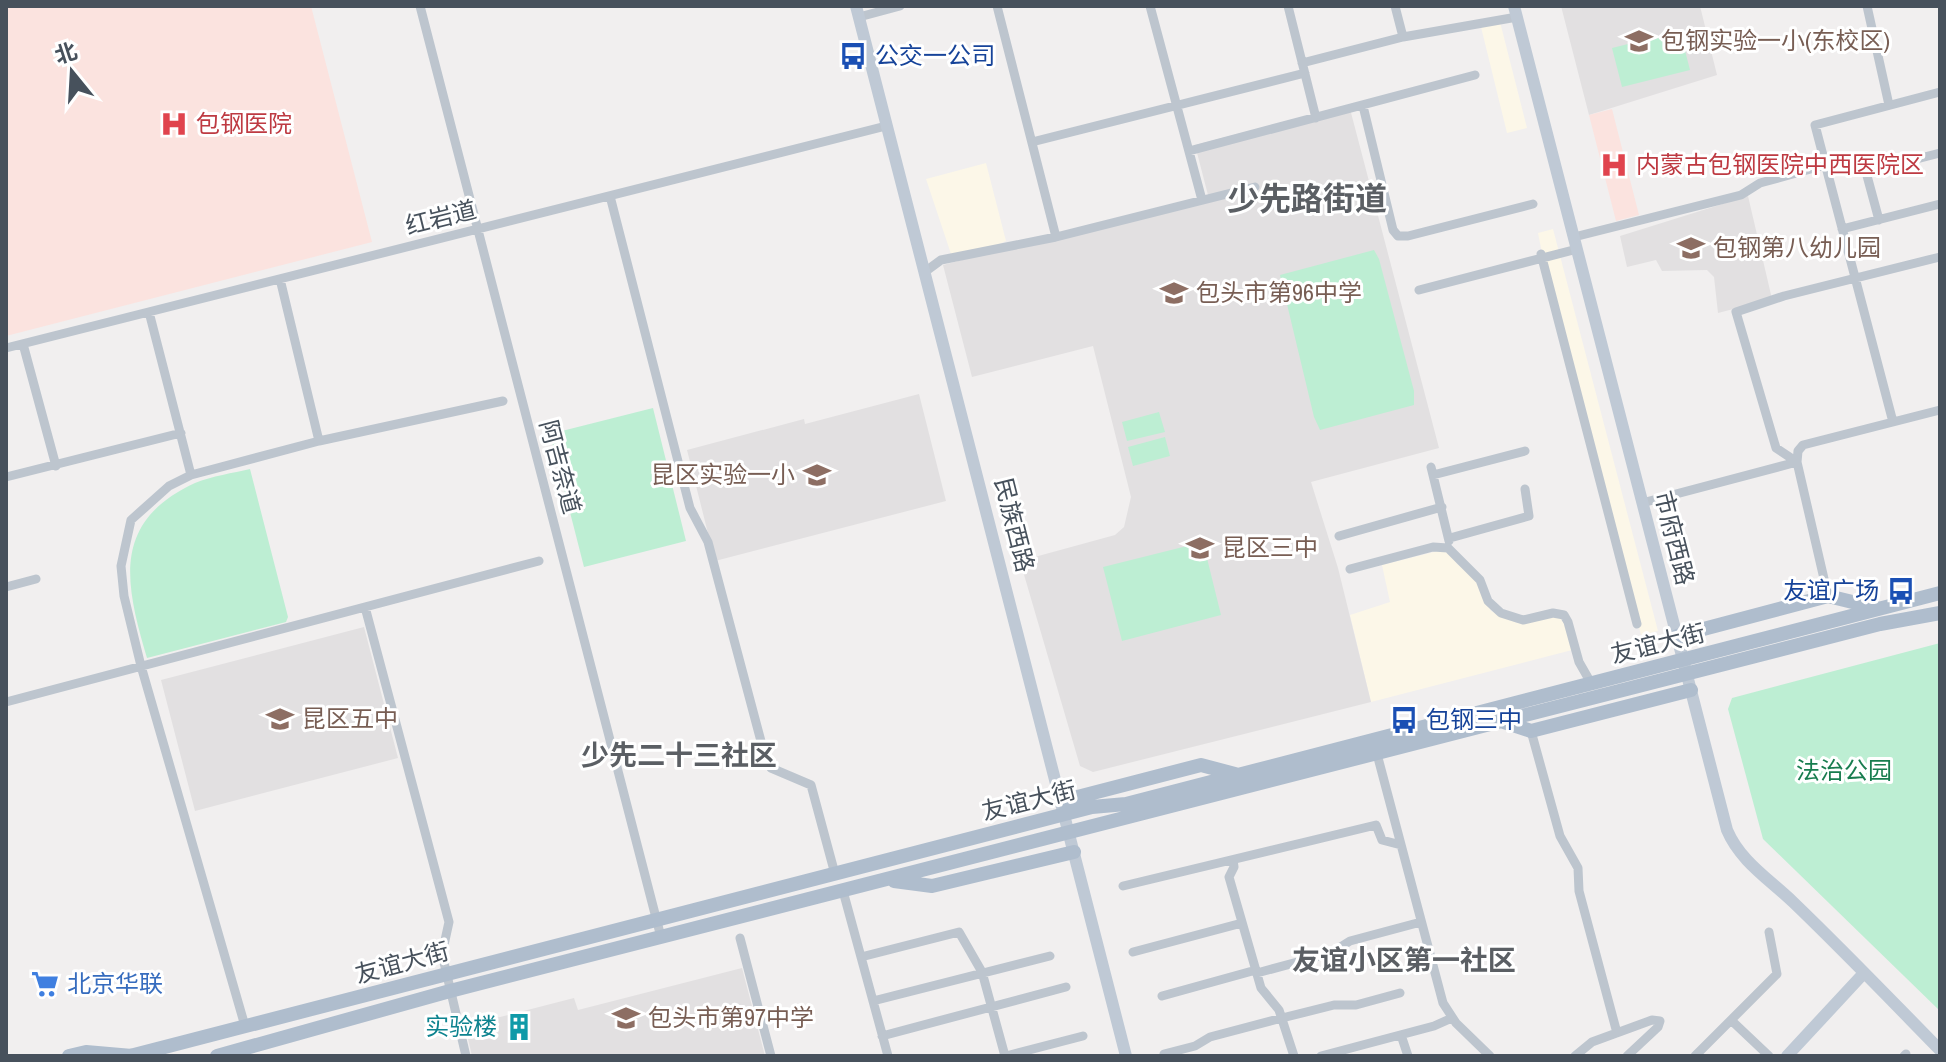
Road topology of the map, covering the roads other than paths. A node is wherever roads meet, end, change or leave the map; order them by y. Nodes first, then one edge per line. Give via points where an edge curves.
1 (420, 6) edge
2 (900, 6) edge
3 (997, 6) edge
4 (1150, 6) edge
5 (1288, 6) edge
6 (1395, 6) edge
7 (1867, 6) edge
8 (857, 11) edge
9 (1515, 11) edge
10 (1403, 37) junction
11 (1304, 68) junction
12 (1475, 75) dead end
13 (1940, 92) edge
14 (1889, 105) junction
15 (1177, 106) junction
16 (1363, 106) junction
17 (1316, 118) junction
18 (886, 126) junction
19 (1032, 142) junction
20 (1189, 151) junction
21 (1940, 153) edge
22 (1825, 165) junction
23 (1255, 187) dead end
24 (610, 196) junction
25 (1202, 200) junction
26 (1533, 204) dead end
27 (1940, 204) edge
28 (1879, 220) junction
29 (478, 229) junction
30 (1842, 229) junction
31 (1056, 237) junction
32 (1576, 243) junction
33 (1541, 256) junction
34 (1940, 257) edge
35 (926, 271) junction
36 (1855, 278) junction
37 (280, 279) junction
38 (1419, 290) dead end
39 (149, 312) junction
40 (23, 344) junction
41 (6, 348) edge
42 (503, 401) dead end
43 (1940, 410) edge
44 (1893, 422) junction
45 (181, 433) junction
46 (319, 441) junction
47 (1525, 451) dead end
48 (1797, 462) junction
49 (56, 466) junction
50 (191, 475) junction
51 (6, 477) edge
52 (1525, 489) dead end
53 (1642, 503) junction
54 (1442, 507) junction
55 (1339, 536) dead end
56 (1449, 543) junction
57 (539, 561) dead end
58 (1350, 569) dead end
59 (36, 579) dead end
60 (6, 587) edge
61 (1940, 593) edge
62 (1828, 596) junction
63 (365, 607) junction
64 (1882, 609) junction
65 (1940, 613) edge
66 (1637, 624) dead end
67 (1677, 636) junction
68 (141, 666) junction
69 (1685, 668) junction
70 (1591, 683) junction
71 (1691, 690) junction
72 (6, 702) edge
73 (1504, 722) junction
74 (1531, 731) junction
75 (1377, 754) junction
76 (1235, 774) junction
77 (1063, 808) junction
78 (1126, 811) junction
79 (1009, 829) junction
80 (1069, 833) junction
81 (1401, 845) junction
82 (1014, 847) junction
83 (1074, 852) junction
84 (1233, 860) junction
85 (835, 874) junction
86 (886, 880) junction
87 (1123, 886) dead end
88 (843, 891) junction
89 (657, 920) junction
90 (1421, 922) junction
91 (1242, 923) junction
92 (1769, 932) dead end
93 (661, 937) junction
94 (740, 938) dead end
95 (1133, 952) dead end
96 (1050, 956) dead end
97 (861, 957) junction
98 (982, 972) junction
99 (1256, 972) junction
100 (1864, 973) junction
101 (445, 974) junction
102 (1066, 987) dead end
103 (450, 991) junction
104 (1400, 993) dead end
105 (1162, 996) dead end
106 (873, 1001) junction
107 (991, 1007) junction
108 (1282, 1018) junction
109 (1452, 1018) junction
110 (1732, 1021) junction
111 (245, 1026) junction
112 (1617, 1033) junction
113 (1401, 1035) junction
114 (882, 1036) junction
115 (1083, 1036) dead end
116 (1940, 1050) edge
117 (1164, 1054) edge
118 (69, 1056) edge
119 (131, 1056) edge
120 (217, 1056) edge
121 (466, 1056) edge
122 (771, 1056) edge
123 (888, 1056) edge
124 (1005, 1056) edge
125 (1126, 1056) edge
126 (1294, 1056) edge
127 (1321, 1056) edge
128 (1408, 1056) edge
129 (1490, 1056) edge
130 (1575, 1056) edge
131 (1627, 1056) edge
132 (1695, 1056) edge
133 (1769, 1056) edge
134 (1787, 1056) edge

1 - 29 street, 阿吉奈道
2 - 8 street
3 - 19 street
4 - 15 street
5 - 11 street
6 - 10 street
7 - 14 street
8 - 18 street, 民族西路
9 - 10 street
9 - 32 street, 市府西路
10 - 11 street
11 - 15 street
11 - 17 street
12 - 16 street
13 - 14 street
14 - 22 street via 1815,125
15 - 19 street
15 - 20 street
16 - 17 street
16 - 26 street via 1398,236
17 - 20 street
18 - 24 street, 红岩道
18 - 35 street, 民族西路
19 - 31 street
20 - 25 street
21 - 28 street via 1866,172
22 - 30 street
22 - 32 street
23 - 25 street
24 - 29 street, 红岩道
24 - 85 street via 690,508 708,542 766,760 771,768 811,785
25 - 31 street
27 - 28 street
28 - 30 street
29 - 37 street, 红岩道
29 - 89 street, 阿吉奈道
30 - 36 street
31 - 35 street via 941,260
32 - 33 street
32 - 53 street, 市府西路
33 - 38 street
33 - 66 street
34 - 36 street
35 - 77 street, 民族西路
36 - 44 street
36 - 48 street via 1736,312 1776,448
37 - 39 street, 红岩道
37 - 46 street
39 - 40 street, 红岩道
39 - 45 street
40 - 41 street, 红岩道
40 - 49 street
42 - 46 street
43 - 44 street
44 - 48 street via 1803,445
45 - 49 street
45 - 50 street
46 - 50 street
47 - 54 street via 1432,471
48 - 53 street
48 - 62 street
49 - 51 street
50 - 68 street via 169,486 131,520 121,566
52 - 56 street via 1529,516
53 - 67 street, 市府西路
54 - 55 street
54 - 56 street
56 - 58 street
56 - 70 street via 1501,613 1523,620 1564,615
57 - 63 street
59 - 60 street
61 - 64 main road, 友谊大街
62 - 64 main road
62 - 67 main road
63 - 68 street
63 - 101 street via 449,922 442,954
64 - 69 main road, 友谊大街
65 - 69 main road, 友谊大街
67 - 69 street, 市府西路
68 - 72 street
68 - 111 street
69 - 70 main road, 友谊大街
69 - 71 street, 市府西路
69 - 73 main road, 友谊大街
70 - 76 main road, 友谊大街
71 - 74 main road
71 - 100 street, 市府西路 via 1735,845
73 - 74 main road
73 - 75 main road, 友谊大街
74 - 112 street via 1557,828 1578,868 1579,891
75 - 78 main road, 友谊大街
75 - 81 street
76 - 77 main road via 1201,765
76 - 78 main road, 友谊大街
77 - 78 main road, 友谊大街
77 - 79 main road, 友谊大街
77 - 80 street, 民族西路
78 - 80 main road, 友谊大街
79 - 82 main road
79 - 85 main road, 友谊大街
80 - 82 main road, 友谊大街
80 - 83 street, 民族西路
81 - 84 street via 1382,840 1376,825
81 - 90 street
82 - 86 main road, 友谊大街
83 - 86 main road via 932,886
83 - 125 street, 民族西路
84 - 87 street
84 - 91 street via 1229,877
85 - 89 main road, 友谊大街
86 - 88 main road, 友谊大街
88 - 93 main road, 友谊大街
88 - 97 street
89 - 93 street, 阿吉奈道
89 - 101 main road, 友谊大街
90 - 99 street
90 - 109 street
91 - 95 street
91 - 99 street
92 - 110 street via 1777,974
93 - 103 main road, 友谊大街
94 - 122 street
96 - 98 street
97 - 98 street via 959,932
97 - 106 street
98 - 106 street
98 - 107 street
99 - 105 street
99 - 108 street
100 - 116 street, 市府西路
100 - 134 street
101 - 103 street
101 - 111 main road, 友谊大街
102 - 107 street
103 - 120 main road, 友谊大街
103 - 121 street
104 - 108 street
106 - 114 street
107 - 114 street
107 - 124 street
108 - 117 street
108 - 126 street
109 - 113 street
109 - 129 street
110 - 132 street
110 - 133 street
111 - 119 main road, 友谊大街
112 - 130 street via 1586,1045
112 - 131 street via 1660,1021
113 - 127 street
113 - 128 street
114 - 123 street
115 - 124 street
118 - 119 main road, 友谊大街

